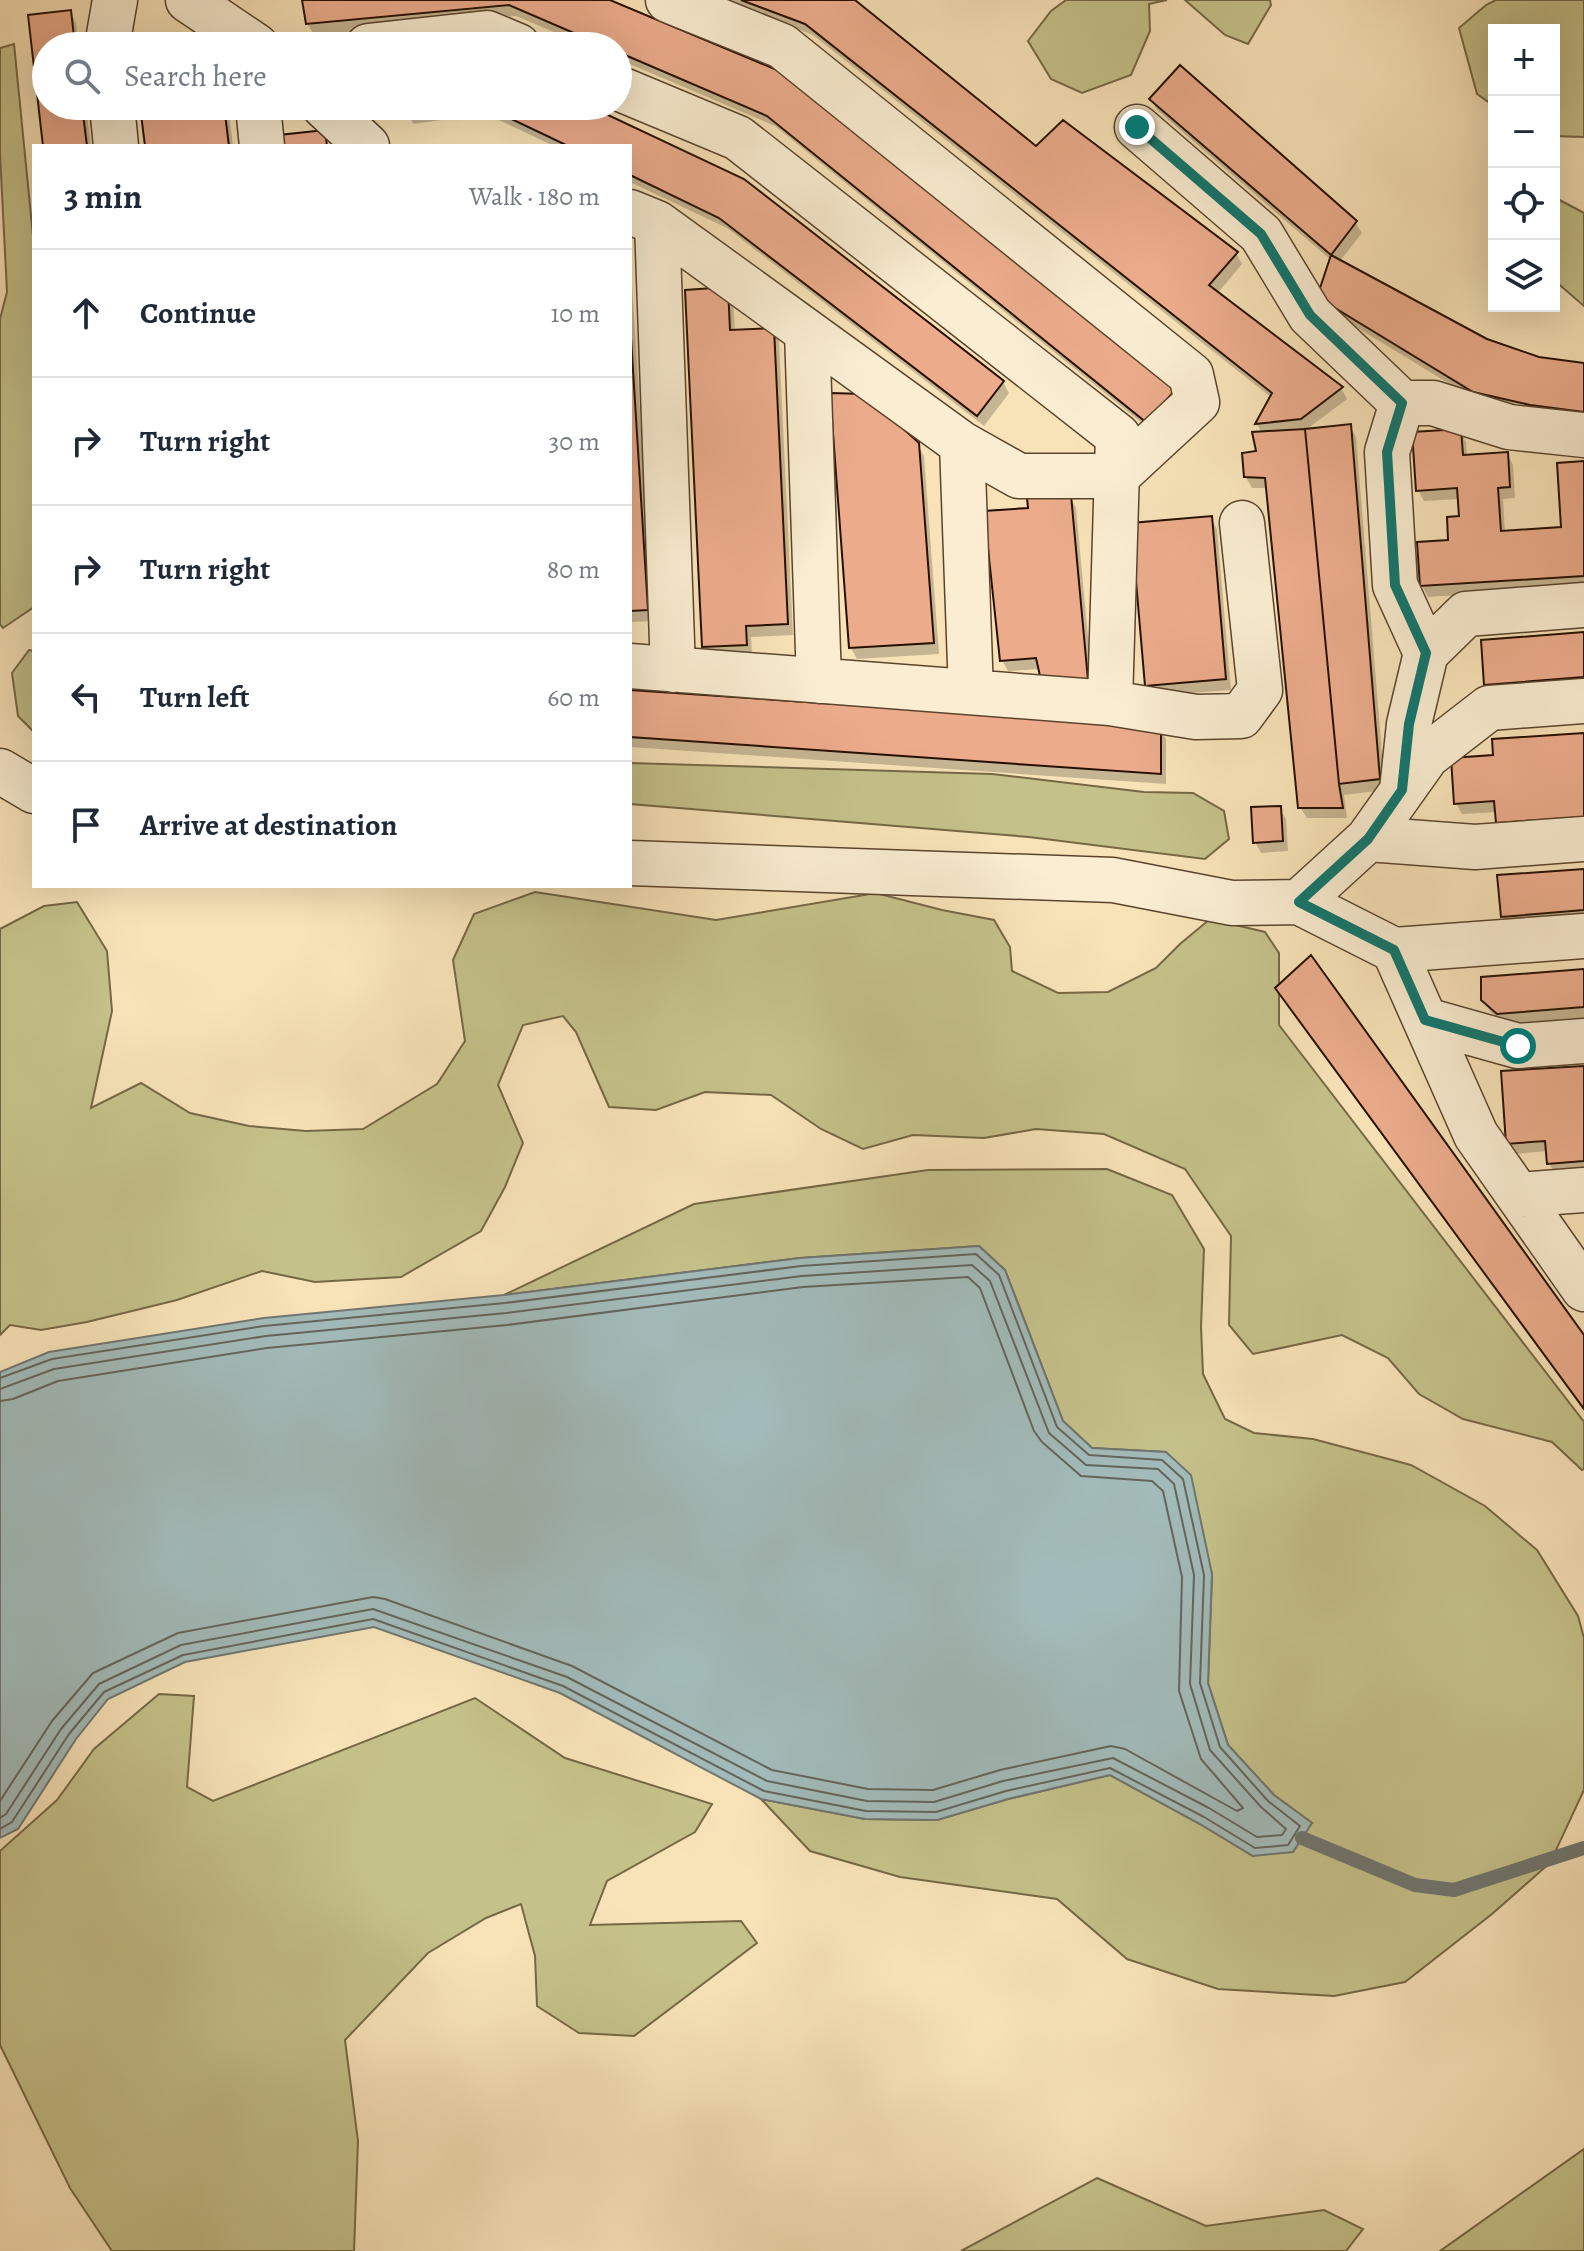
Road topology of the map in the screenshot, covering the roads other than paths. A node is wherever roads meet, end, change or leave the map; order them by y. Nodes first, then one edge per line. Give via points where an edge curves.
1 (115, 0) edge
2 (188, 0) edge
3 (668, 0) edge
4 (109, 32) edge
5 (234, 32) edge
6 (632, 94) edge
7 (113, 120) edge
8 (259, 120) edge
9 (339, 120) edge
10 (1137, 127) dead end
11 (116, 144) edge
12 (262, 144) edge
13 (365, 144) edge
14 (643, 217) edge
15 (807, 332) junction
16 (1402, 403) junction
17 (1584, 435) edge
18 (962, 444) junction
19 (1117, 476) junction
20 (1242, 523) dead end
21 (1584, 605) edge
22 (1426, 653) junction
23 (632, 666) edge
24 (673, 670) junction
25 (819, 681) junction
26 (971, 692) junction
27 (1584, 701) edge
28 (1110, 703) junction
29 (0, 771) edge
30 (32, 790) edge
31 (1402, 790) junction
32 (1368, 839) junction
33 (1584, 839) edge
34 (632, 863) edge
35 (1299, 902) junction
36 (1584, 936) edge
37 (1394, 950) junction
38 (1425, 1020) junction
39 (1584, 1041) edge
40 (1584, 1190) edge
41 (1518, 1195) junction
42 (1584, 1289) edge

1 - 4 lane
2 - 5 lane
3 - 19 lane via 782,46 1191,375 1197,402
6 - 19 lane via 738,138 1118,436
7 - 11 lane
8 - 12 lane
9 - 13 lane
10 - 16 lane via 1261,234 1310,315
14 - 15 lane
14 - 24 lane
15 - 18 lane
15 - 25 lane
16 - 17 lane via 1433,403 1509,427
16 - 22 lane via 1387,452 1395,585
18 - 19 lane via 1019,476
18 - 26 lane
19 - 28 lane
20 - 28 lane via 1260,690 1241,716 1196,717
21 - 22 lane via 1466,614
22 - 31 lane via 1409,724
23 - 24 lane
24 - 25 lane
25 - 26 lane
26 - 28 lane
27 - 31 lane via 1489,708 1427,756
29 - 30 lane
31 - 32 lane
32 - 33 lane via 1475,847
32 - 35 lane
34 - 35 lane via 1113,880 1232,903
35 - 37 lane
36 - 37 lane
37 - 38 lane
38 - 39 lane via 1518,1046
38 - 41 lane via 1476,1135
40 - 41 lane
41 - 42 lane

